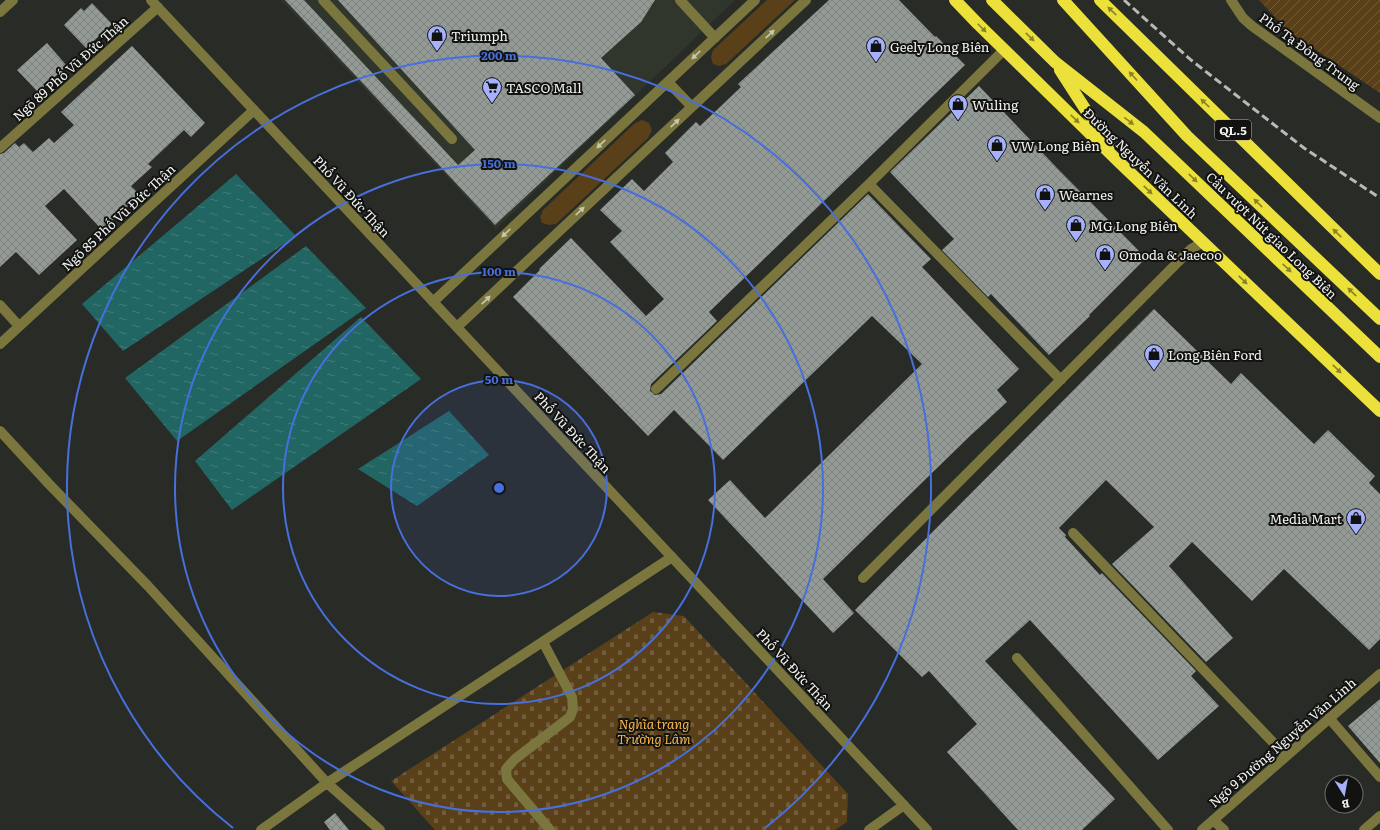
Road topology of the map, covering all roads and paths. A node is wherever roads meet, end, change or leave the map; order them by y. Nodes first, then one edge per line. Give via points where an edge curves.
1 (13, 0) edge
2 (323, 0) edge
3 (680, 0) edge
4 (755, 0) edge
5 (806, 0) edge
6 (955, 0) edge
7 (992, 0) edge
8 (1063, 0) edge
9 (1100, 0) edge
10 (1231, 0) edge
11 (155, 4) edge
12 (0, 12) edge
13 (715, 38) junction
14 (1004, 50) junction
15 (1055, 62) junction
16 (668, 82) junction
17 (692, 107) junction
18 (254, 110) junction
19 (1380, 118) edge
20 (1144, 132) joint
21 (452, 139) dead end
22 (0, 148) edge
23 (1120, 163) junction
24 (869, 184) junction
25 (1203, 242) junction
26 (1380, 274) edge
27 (433, 302) junction
28 (2, 310) edge
29 (1380, 319) edge
30 (19, 326) junction
31 (457, 327) junction
32 (0, 344) edge
33 (1380, 358) edge
34 (1061, 380) junction
35 (656, 389) dead end
36 (1380, 410) edge
37 (0, 431) edge
38 (1073, 533) dead end
39 (672, 557) junction
40 (863, 578) dead end
41 (543, 642) junction
42 (1017, 658) dead end
43 (1380, 674) edge
44 (1329, 718) junction
45 (1286, 756) junction
46 (1380, 777) edge
47 (327, 783) junction
48 (904, 805) junction
49 (1380, 816) edge
50 (1213, 820) junction
51 (261, 830) edge
52 (380, 830) edge
53 (550, 830) edge
54 (869, 830) edge
55 (927, 830) edge
56 (1168, 830) edge
57 (1202, 830) edge
58 (1224, 830) edge
59 (1364, 830) edge

1 - 12 street
2 - 21 street
3 - 13 street
4 - 13 street
17 -> 5 street
6 -> 14 highway, Đường Nguyễn Văn Linh
7 -> 15 highway, Đường Nguyễn Văn Linh
29 -> 8 highway, Cầu vượt Nút giao Long Biên / QL.5 via 1187,136
26 -> 9 highway, QL.5
10 - 19 street, Phố Tạ Đông Trung via 1252,26
11 - 18 street, Phố Vũ Đức Thận
11 - 22 street, Ngõ 89 Phố Vũ Đức Thận
13 -> 16 street
14 -> 23 highway, Đường Nguyễn Văn Linh
14 - 24 street
15 -> 20 highway, Đường Nguyễn Văn Linh
15 - 23 highway
16 - 17 street
16 -> 27 street
31 -> 17 street
18 - 27 street, Phố Vũ Đức Thận
18 - 30 street, Ngõ 85 Phố Vũ Đức Thận
20 -> 33 highway, Cầu vượt Nút giao Long Biên
23 -> 25 highway, Đường Nguyễn Văn Linh
24 - 34 street
24 - 35 street
25 - 34 street via 1191,249
25 -> 36 highway, Đường Nguyễn Văn Linh
27 - 31 street, Phố Vũ Đức Thận
28 - 30 street
30 - 32 street, Ngõ 85 Phố Vũ Đức Thận
31 - 39 street, Phố Vũ Đức Thận
34 - 40 street
37 - 47 street via 148,586
38 - 45 street
39 - 41 street
39 - 48 street, Phố Vũ Đức Thận
41 - 47 street
41 - 53 street via 572,697 573,709 570,717 515,759 506,769 507,779
42 - 56 street
43 - 44 street, Ngõ 9 Đường Nguyễn Văn Linh
44 - 45 street, Ngõ 9 Đường Nguyễn Văn Linh
44 - 46 street
45 - 50 street, Ngõ 9 Đường Nguyễn Văn Linh
47 - 51 street
47 - 52 street
48 - 54 street
48 - 55 street, Phố Vũ Đức Thận
49 - 59 street
50 - 57 street, Ngõ 9 Đường Nguyễn Văn Linh
50 - 58 street

